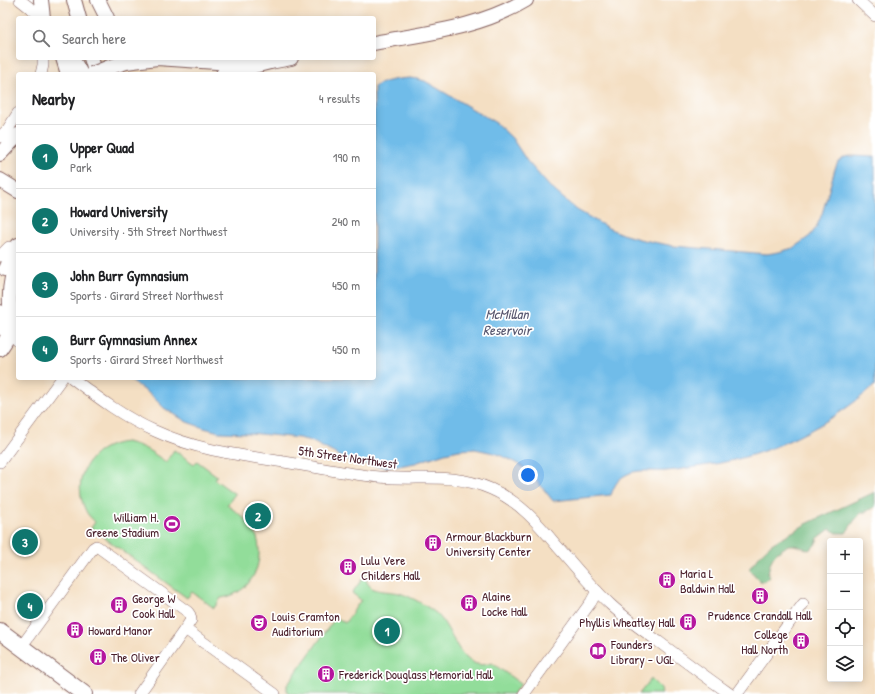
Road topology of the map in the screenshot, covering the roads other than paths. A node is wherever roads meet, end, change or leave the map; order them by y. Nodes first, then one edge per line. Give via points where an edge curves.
1 (20, 0) edge
2 (74, 0) edge
3 (98, 0) edge
4 (526, 0) edge
5 (858, 0) edge
6 (873, 11) edge
7 (40, 13) edge
8 (78, 16) edge
9 (106, 16) edge
10 (376, 43) edge
11 (43, 60) edge
12 (64, 60) edge
13 (73, 60) edge
14 (93, 60) edge
15 (144, 60) edge
16 (187, 60) edge
17 (280, 60) edge
18 (270, 62) junction
19 (101, 71) edge
20 (41, 72) edge
21 (67, 72) edge
22 (80, 72) edge
23 (231, 72) edge
24 (16, 116) edge
25 (0, 137) edge
26 (16, 137) edge
27 (0, 154) edge
28 (0, 169) edge
29 (16, 179) edge
30 (0, 180) edge
31 (16, 190) edge
32 (16, 239) edge
33 (9, 250) edge
34 (0, 264) edge
35 (16, 266) edge
36 (10, 325) edge
37 (0, 349) edge
38 (61, 380) edge
39 (75, 380) edge
40 (0, 462) edge
41 (597, 591) junction
42 (803, 604) dead end
43 (185, 629) junction
44 (0, 631) edge
45 (21, 647) junction
46 (84, 694) edge
47 (139, 694) edge
48 (275, 694) edge
49 (524, 694) edge
50 (730, 694) edge
51 (737, 694) edge

1 - 7 street
2 - 8 main road
3 - 9 main road
4 - 10 main road via 469,25
5 - 6 street
11 - 20 street
12 - 21 main road
13 - 22 main road
14 - 19 main road
15 - 19 main road
16 - 18 main road via 223,63
17 - 18 main road
18 - 23 main road
24 - 25 street
26 - 27 main road
28 - 29 main road
30 - 31 main road
32 - 33 main road
33 - 34 main road
33 - 36 main road via 1,292
35 - 36 main road via 10,284
36 - 37 main road via 7,340
38 - 40 street
39 - 41 street, 5th Street Northwest via 117,411 140,424 172,439 202,448 376,477 453,478 491,489 527,512
41 - 49 street
41 - 50 street, 5th Street Northwest via 630,621
42 - 51 street
43 - 45 street via 191,620 190,615 96,546
43 - 47 street
43 - 48 street
44 - 45 highway
45 - 46 highway

